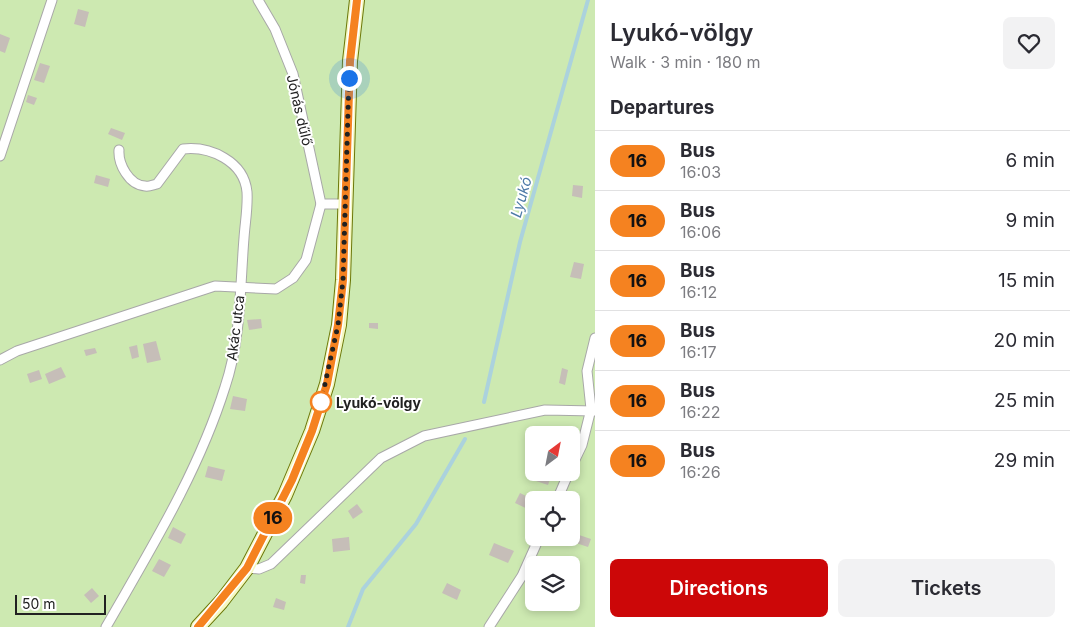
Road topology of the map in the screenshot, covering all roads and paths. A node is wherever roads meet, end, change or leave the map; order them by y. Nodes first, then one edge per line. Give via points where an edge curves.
1 (52, 0) edge
2 (258, 0) edge
3 (357, 0) edge
4 (119, 150) dead end
5 (0, 156) edge
6 (321, 204) junction
7 (344, 204) junction
8 (240, 287) junction
9 (595, 338) edge
10 (0, 360) edge
11 (593, 410) edge
12 (580, 449) edge
13 (536, 546) edge
14 (247, 568) junction
15 (106, 627) edge
16 (198, 627) edge
17 (489, 627) edge

1 - 5 street
2 - 6 street, Jónás dűlő via 275,29 293,74
3 - 7 main road via 350,61
4 - 8 street, Akác utca via 118,158 130,179 144,186 157,184 183,149 199,147 219,154 236,166 247,191
6 - 7 street
6 - 8 street via 306,260 293,278 276,289
7 - 14 main road via 343,280 327,384 292,480
8 - 10 street via 215,286 17,351
8 - 15 street, Akác utca via 237,335 226,387 189,478
9 - 11 street via 587,371
11 - 12 street
11 - 14 street via 545,410 424,436 381,458 271,564 259,569
13 - 17 street via 522,576
14 - 16 main road

